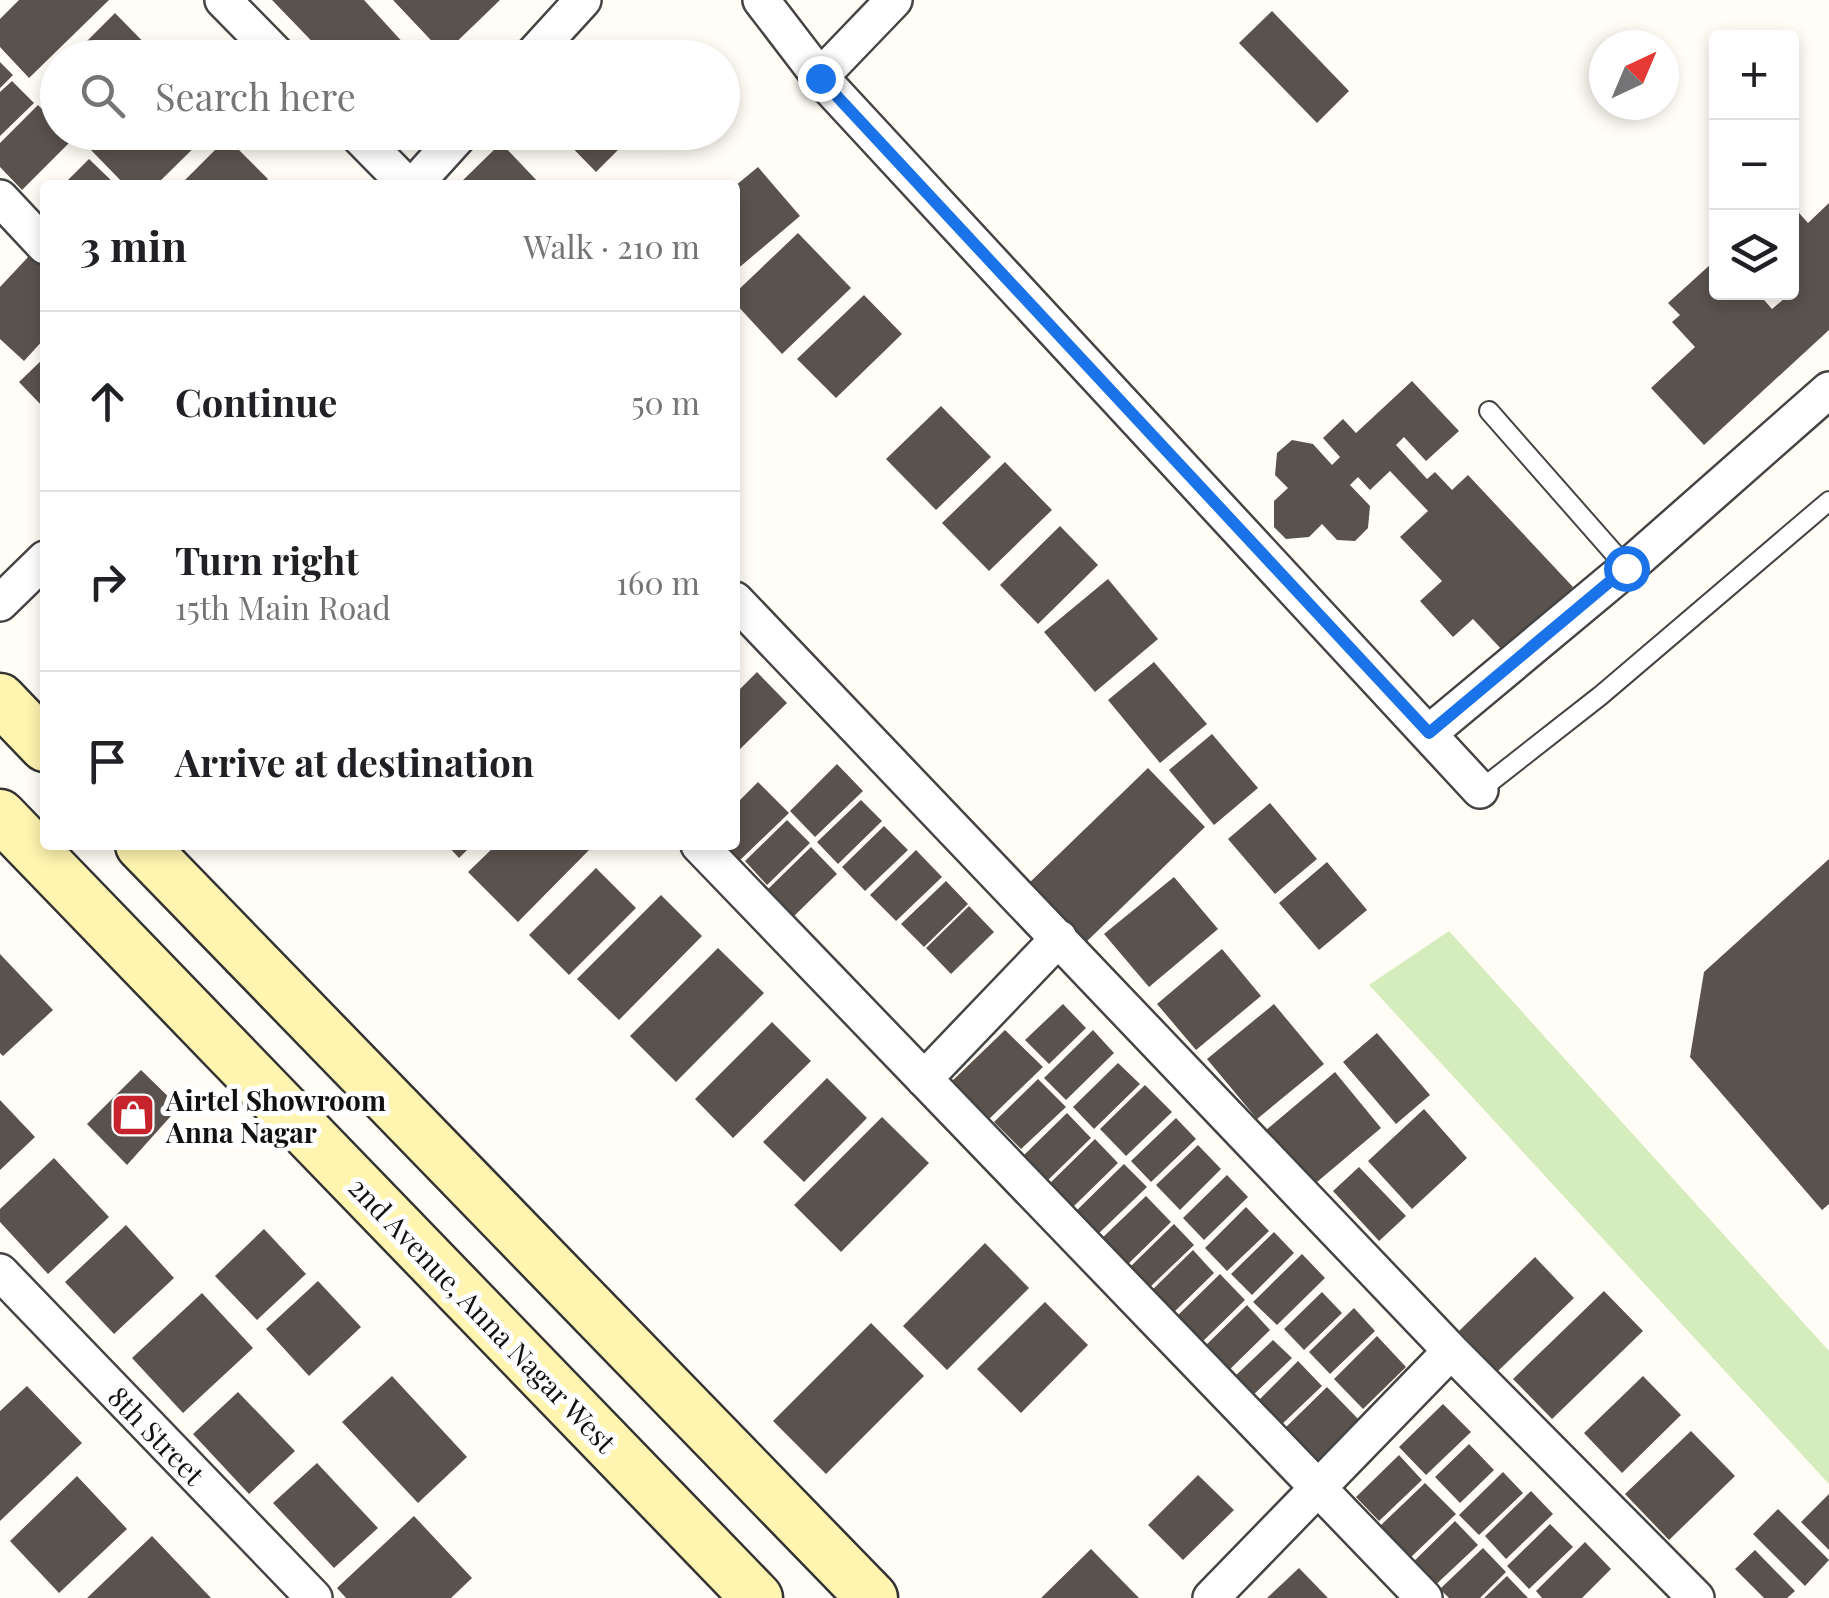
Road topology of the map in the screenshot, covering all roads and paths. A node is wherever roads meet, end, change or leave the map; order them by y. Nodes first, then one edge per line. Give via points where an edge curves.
1 (223, 0) edge
2 (583, 0) edge
3 (761, 0) edge
4 (894, 0) edge
5 (262, 40) edge
6 (546, 40) edge
7 (820, 78) junction
8 (374, 150) edge
9 (444, 150) edge
10 (405, 180) edge
11 (415, 180) edge
12 (0, 198) edge
13 (40, 241) edge
14 (1829, 390) edge
15 (1490, 411) dead end
16 (1829, 500) edge
17 (40, 564) edge
18 (1626, 568) junction
19 (0, 603) edge
20 (740, 605) edge
21 (0, 699) edge
22 (1429, 733) junction
23 (40, 741) edge
24 (1480, 790) joint
25 (0, 814) edge
26 (146, 850) edge
27 (704, 850) edge
28 (1059, 938) junction
29 (924, 1079) junction
30 (0, 1272) edge
31 (1451, 1351) junction
32 (1317, 1488) junction
33 (314, 1598) edge
34 (757, 1598) edge
35 (872, 1598) edge
36 (1211, 1598) edge
37 (1424, 1598) edge
38 (1696, 1598) edge

1 - 5 street
2 - 6 street
3 - 7 street
4 - 7 street
7 - 22 street
8 - 10 street
9 - 11 street
12 - 13 street
14 - 18 street
15 - 18 lane
16 - 24 lane
17 - 19 street
18 - 22 street
20 - 28 street
21 - 23 main road
22 - 24 street
25 - 34 main road, 2nd Avenue, Anna Nagar West
26 - 35 main road
27 - 29 street
28 - 29 street
28 - 31 street
29 - 32 street
30 - 33 street, 8th Street
31 - 32 street
31 - 38 street
32 - 36 street
32 - 37 street

